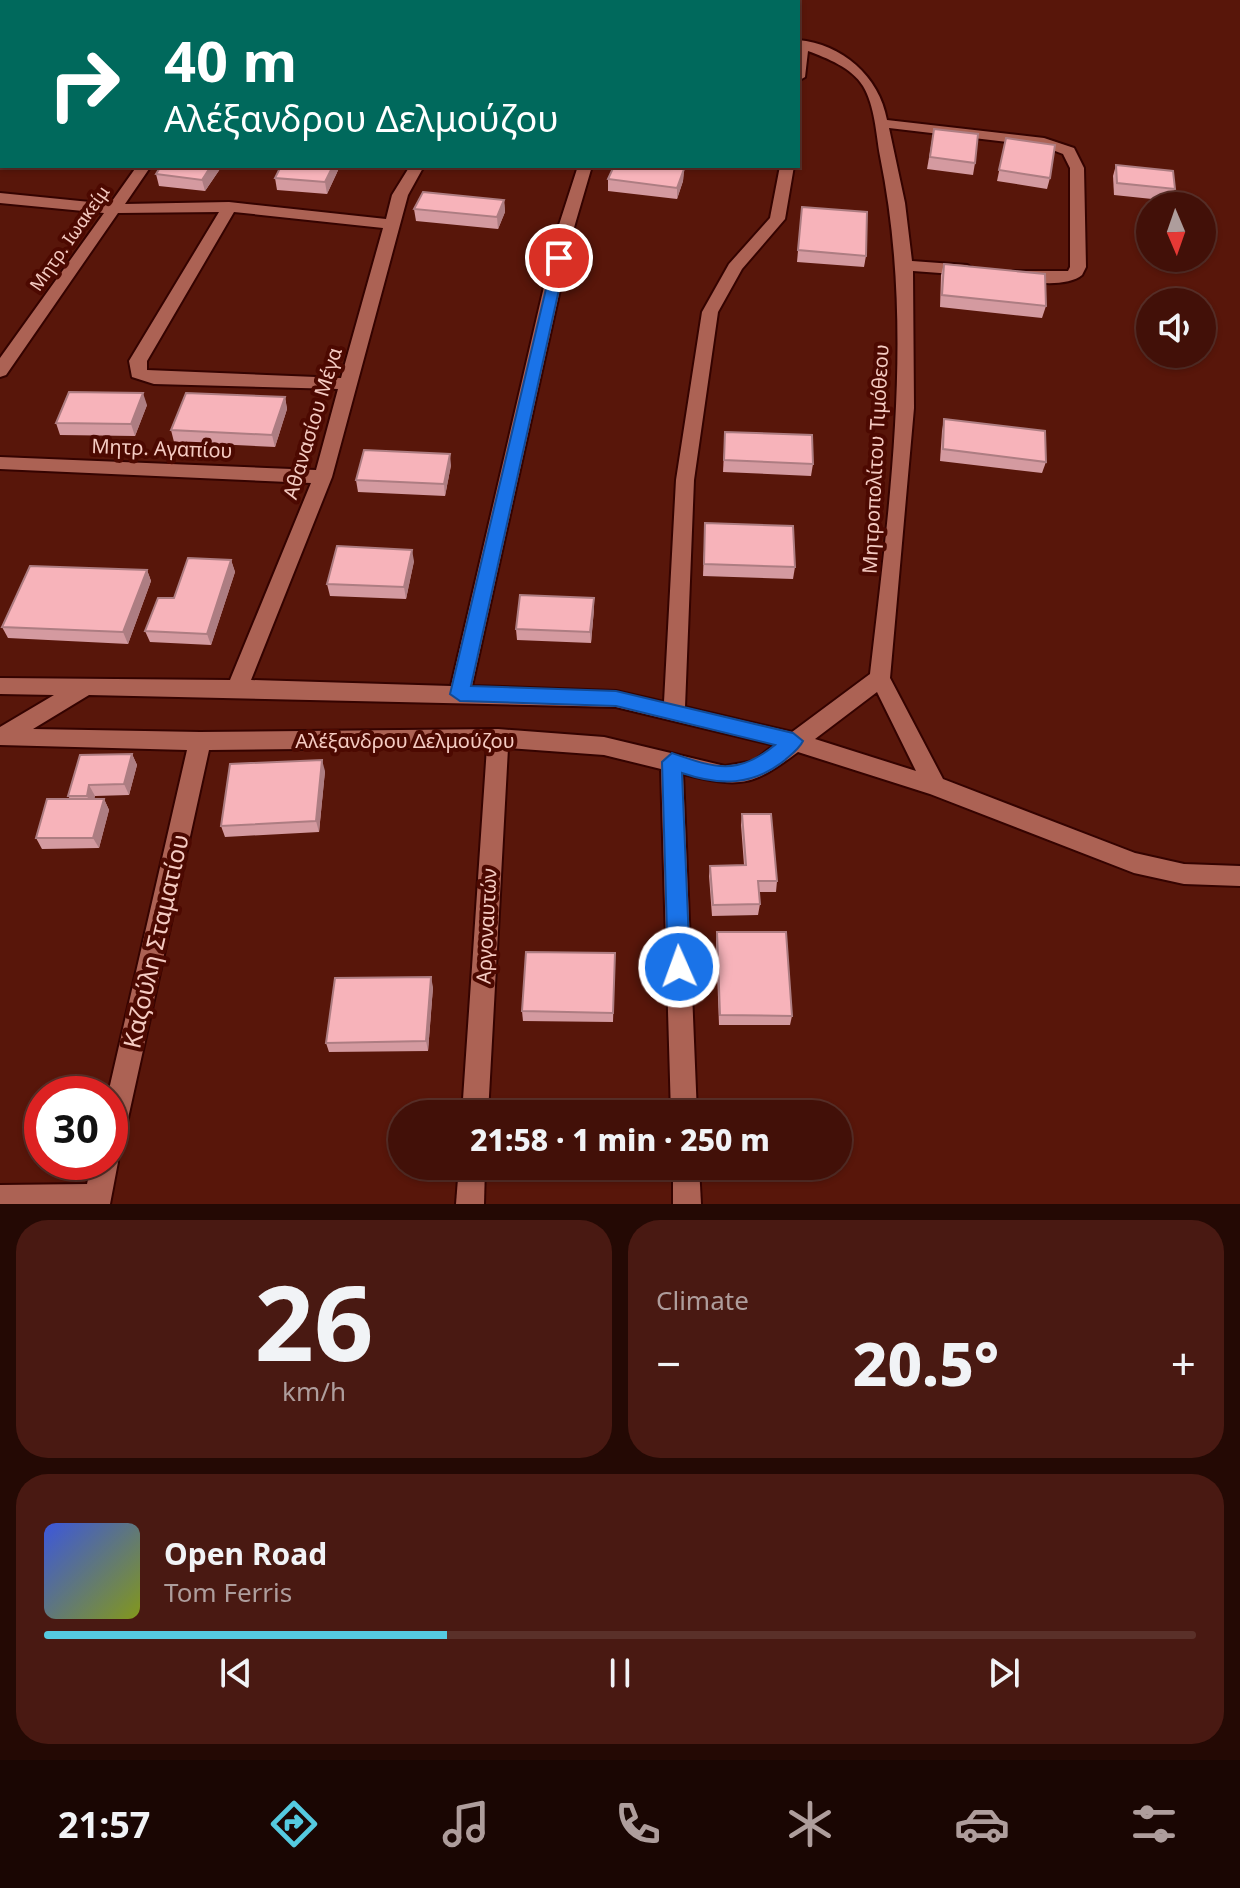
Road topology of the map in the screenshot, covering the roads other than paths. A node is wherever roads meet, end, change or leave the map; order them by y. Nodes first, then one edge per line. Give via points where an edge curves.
1 (800, 44) edge
2 (879, 123) junction
3 (143, 168) edge
4 (416, 168) edge
5 (584, 168) edge
6 (787, 168) edge
7 (0, 198) edge
8 (229, 207) junction
9 (114, 209) junction
10 (392, 224) junction
11 (903, 265) junction
12 (0, 371) edge
13 (348, 384) junction
14 (0, 463) edge
15 (323, 477) junction
16 (880, 678) junction
17 (0, 686) edge
18 (86, 686) junction
19 (237, 688) junction
20 (460, 694) junction
21 (674, 710) junction
22 (1, 738) edge
23 (498, 738) junction
24 (200, 741) junction
25 (793, 741) junction
26 (672, 762) junction
27 (935, 786) junction
28 (1240, 876) edge
29 (125, 1076) edge
30 (476, 1100) edge
31 (684, 1100) edge
32 (101, 1180) edge
33 (471, 1180) edge
34 (686, 1180) edge
35 (0, 1199) edge
36 (97, 1201) edge
37 (470, 1204) edge
38 (687, 1204) edge

1 - 2 street, Μητροπολίτου Τιμόθεου via 826,53 867,82
2 - 11 street, Μητροπολίτου Τιμόθεου via 898,205
2 - 11 street via 1044,142 1075,158 1074,275
3 - 9 street, Μητρ. Ιωακείμ
4 - 10 street, Αθανασίου Μέγα
5 - 20 street via 565,231
6 - 21 street via 777,219 735,267 710,312 685,480
7 - 9 street
8 - 9 street
8 - 10 street
8 - 13 street via 138,361 138,373 154,378
9 - 12 street, Μητρ. Ιωακείμ
10 - 13 street, Αθανασίου Μέγα
11 - 16 street, Μητροπολίτου Τιμόθεου via 903,429
13 - 15 street, Αθανασίου Μέγα
14 - 15 street, Μητρ. Αγαπίου
15 - 19 street, Αθανασίου Μέγα
16 - 25 street, Αλέξανδρου Δελμούζου
16 - 27 street
17 - 18 street
18 - 19 street
18 - 22 street
19 - 20 street
20 - 21 street via 616,699
21 - 25 street
22 - 24 street, Αλέξανδρου Δελμούζου
23 - 24 street, Αλέξανδρου Δελμούζου
23 - 26 street, Αλέξανδρου Δελμούζου via 604,746
23 - 30 street, Αργοναυτών
24 - 29 street, Καζούλη Σταματίου
25 - 26 street, Αλέξανδρου Δελμούζου via 759,769 739,774 707,773
25 - 27 street
26 - 31 street
27 - 28 street via 1134,863 1184,874
32 - 36 street
33 - 37 street
34 - 38 street
35 - 36 street

